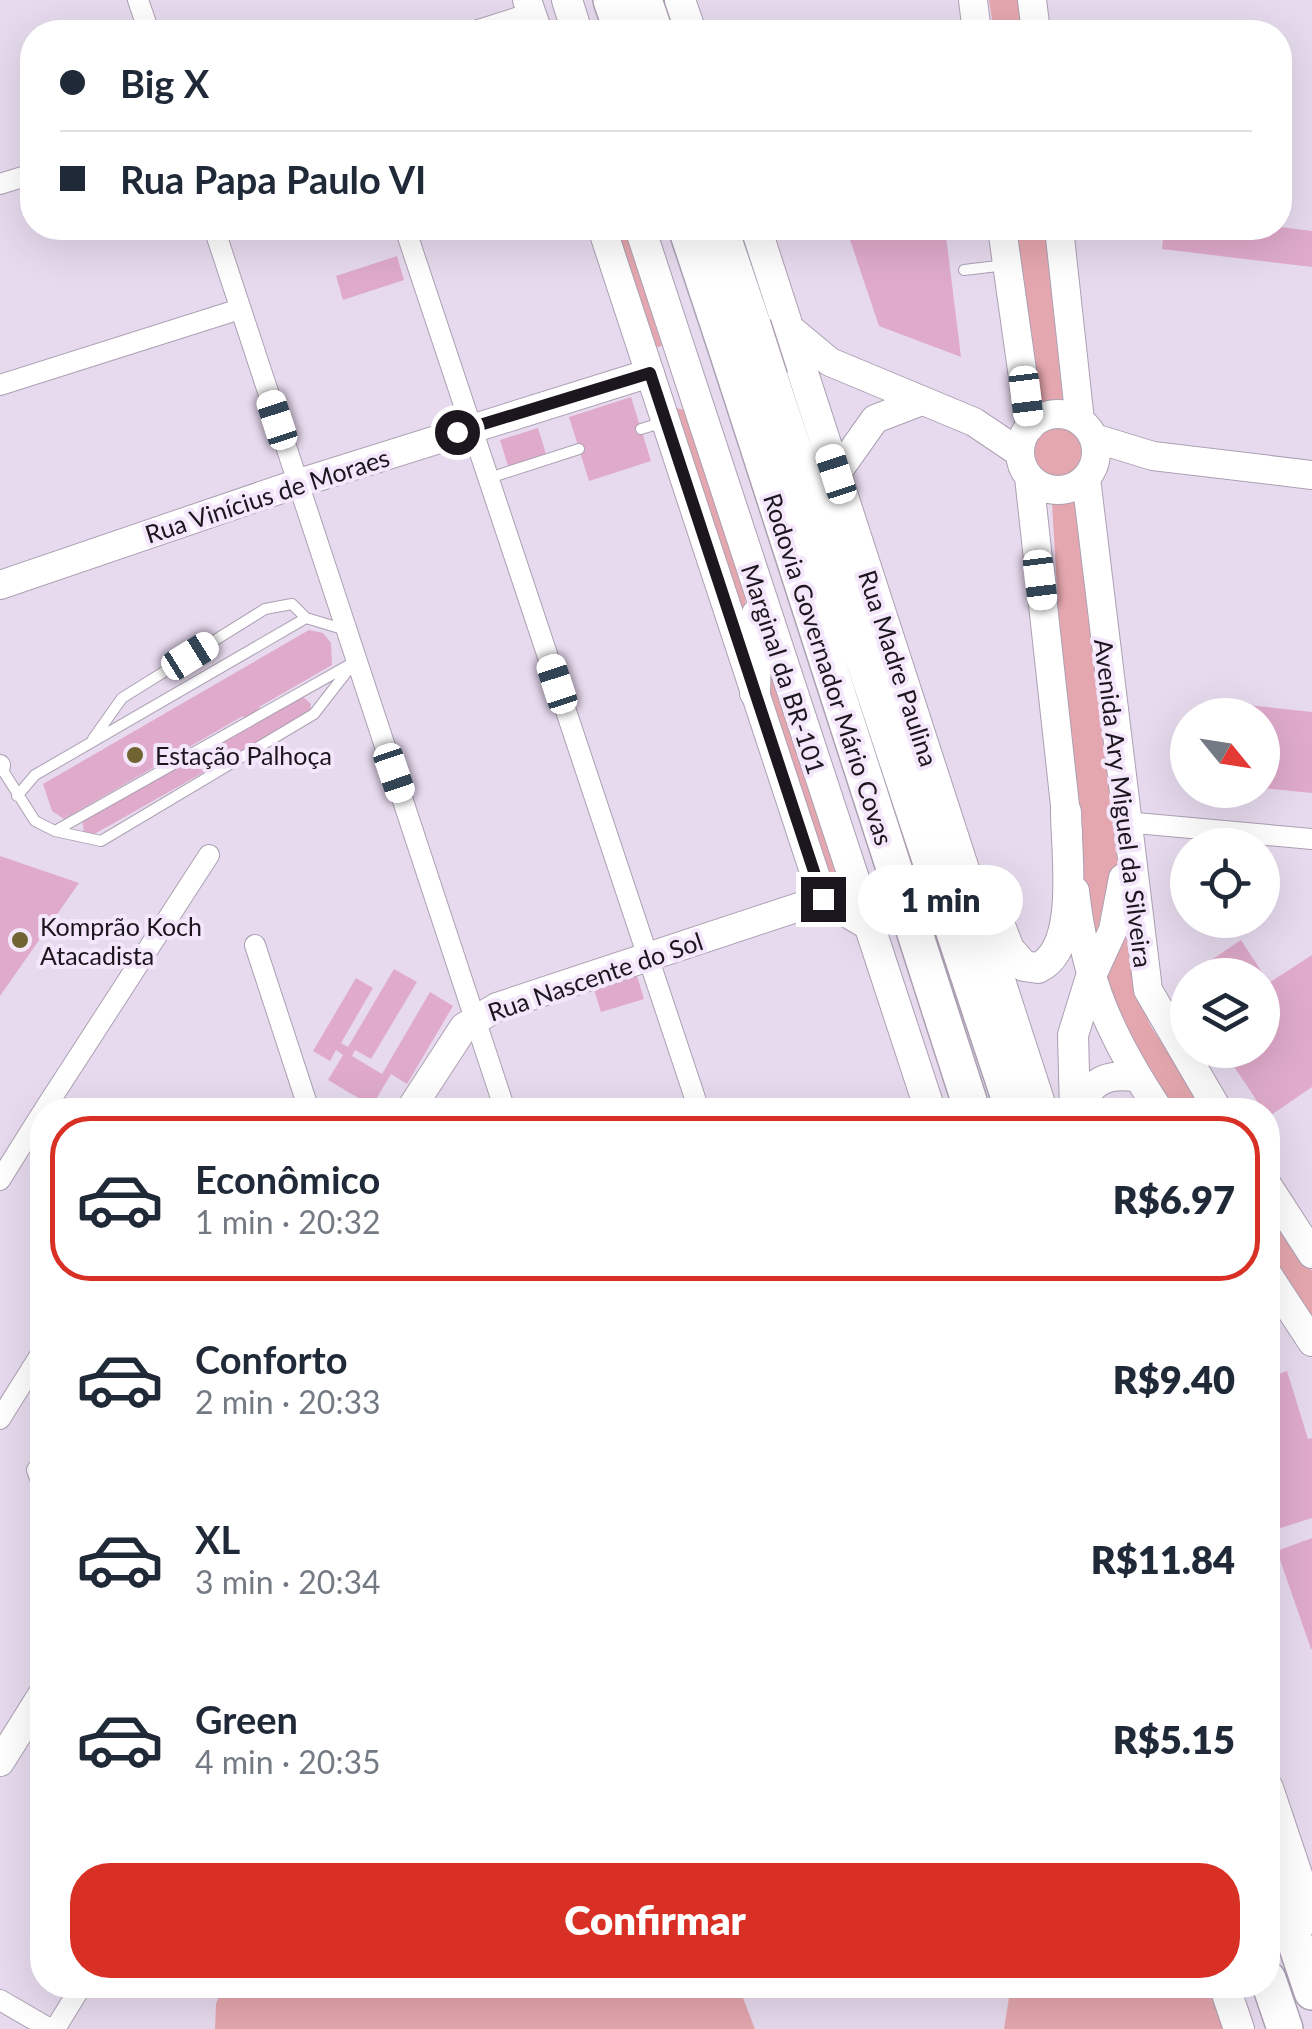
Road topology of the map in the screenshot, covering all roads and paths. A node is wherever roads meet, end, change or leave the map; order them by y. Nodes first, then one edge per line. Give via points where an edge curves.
1 (218, 240) edge
2 (409, 240) edge
3 (606, 240) edge
4 (644, 240) edge
5 (692, 240) edge
6 (722, 240) edge
7 (760, 240) edge
8 (1004, 240) edge
9 (1061, 240) edge
10 (1008, 265) junction
11 (964, 270) dead end
12 (240, 309) junction
13 (737, 329) junction
14 (793, 341) junction
15 (682, 359) junction
16 (650, 373) junction
17 (754, 382) junction
18 (0, 385) edge
19 (919, 402) junction
20 (698, 410) junction
21 (472, 427) junction
22 (1087, 430) junction
23 (1026, 447) junction
24 (578, 449) dead end
25 (1153, 456) junction
26 (836, 474) junction
27 (1089, 474) junction
28 (1312, 474) edge
29 (488, 478) junction
30 (298, 483) junction
31 (0, 585) edge
32 (758, 591) junction
33 (306, 618) junction
34 (346, 630) junction
35 (356, 661) junction
36 (755, 693) junction
37 (93, 740) junction
38 (0, 766) edge
39 (17, 796) junction
40 (1066, 812) junction
41 (946, 814) junction
42 (1125, 825) junction
43 (55, 830) junction
44 (1312, 839) edge
45 (209, 855) dead end
46 (823, 899) junction
47 (869, 926) junction
48 (255, 945) dead end
49 (648, 956) junction
50 (1090, 980) junction
51 (475, 1019) junction
52 (1138, 1078) junction
53 (51, 1098) edge
54 (305, 1098) edge
55 (417, 1098) edge
56 (501, 1098) edge
57 (695, 1098) edge
58 (926, 1098) edge
59 (968, 1098) edge
60 (1009, 1098) edge
61 (1038, 1098) edge
62 (1076, 1098) edge
63 (1084, 1098) edge
64 (1150, 1098) edge
65 (1211, 1098) edge
66 (30, 1132) edge
67 (0, 1180) edge
68 (1280, 1205) edge
69 (1312, 1254) edge
70 (1280, 1293) edge
71 (1312, 1342) edge
72 (30, 1371) edge
73 (0, 1419) edge
74 (30, 1713) edge
75 (0, 1762) edge
76 (1280, 1824) edge
77 (1280, 1897) edge
78 (1312, 1919) edge
79 (1312, 1992) edge
80 (73, 1998) edge
81 (1228, 1998) edge
82 (1274, 1998) edge
83 (0, 2000) edge
84 (52, 2029) edge
85 (1239, 2029) edge
86 (1285, 2029) edge

1 - 12 street
2 - 21 street
3 - 16 main road
4 - 15 main road, Marginal da BR-101
5 - 13 highway, Rodovia Governador Mário Covas
6 - 13 highway, Rodovia Governador Mário Covas
7 - 14 main road, Rua Madre Paulina
8 - 10 main road
9 - 22 main road
10 - 11 lane
10 - 23 main road
12 - 18 street
12 - 30 street
13 - 17 highway, Rodovia Governador Mário Covas, bridge
14 - 15 main road via 780,336 751,352
14 - 19 main road
14 - 20 main road via 716,373
14 - 26 main road, Rua Madre Paulina
15 - 20 main road, Marginal da BR-101
16 - 21 main road, Rua Vinícius de Moraes
16 - 36 main road via 653,425
17 - 59 highway, Rodovia Governador Mário Covas
17 - 60 highway, Rodovia Governador Mário Covas
19 - 23 main road
19 - 26 main road via 875,419
20 - 32 main road, Marginal da BR-101
21 - 29 street
21 - 30 main road, Rua Vinícius de Moraes
22 - 23 main road via 1048,415
22 - 25 main road
22 - 27 main road
23 - 27 main road via 1051,490 1076,486
23 - 40 main road
24 - 29 lane
25 - 27 main road
25 - 28 main road
26 - 41 main road, Rua Madre Paulina
27 - 42 main road, Avenida Ary Miguel da Silveira
29 - 49 street
30 - 31 main road, Rua Vinícius de Moraes
30 - 34 street
32 - 36 main road
32 - 47 main road, Marginal da BR-101
33 - 34 lane
33 - 37 lane
33 - 37 lane via 292,604 265,608 122,698
34 - 35 street
35 - 43 lane
35 - 43 lane via 314,714 101,842
35 - 51 street
36 - 46 main road
37 - 39 lane via 35,775
38 - 39 lane
39 - 43 lane via 35,822
40 - 41 main road via 1064,932 1049,963 1038,968 1024,966 1008,948 960,830
40 - 50 main road
41 - 61 main road, Rua Madre Paulina
42 - 44 street
42 - 50 main road via 1122,895
42 - 65 main road, Avenida Ary Miguel da Silveira via 1148,990
45 - 53 street
46 - 47 main road
46 - 49 main road, Rua Nascente do Sol
47 - 58 main road, Marginal da BR-101
48 - 54 street
49 - 51 main road, Rua Nascente do Sol
49 - 57 street
50 - 52 main road via 1102,1016
50 - 62 main road via 1073,1035
51 - 55 main road, Rua Nascente do Sol
51 - 56 street
52 - 63 main road via 1099,1080
52 - 64 main road
66 - 67 street
68 - 69 main road
70 - 71 main road
72 - 73 street
74 - 75 main road
76 - 78 main road
77 - 79 highway
80 - 84 street
81 - 85 main road
82 - 86 highway
83 - 84 street

